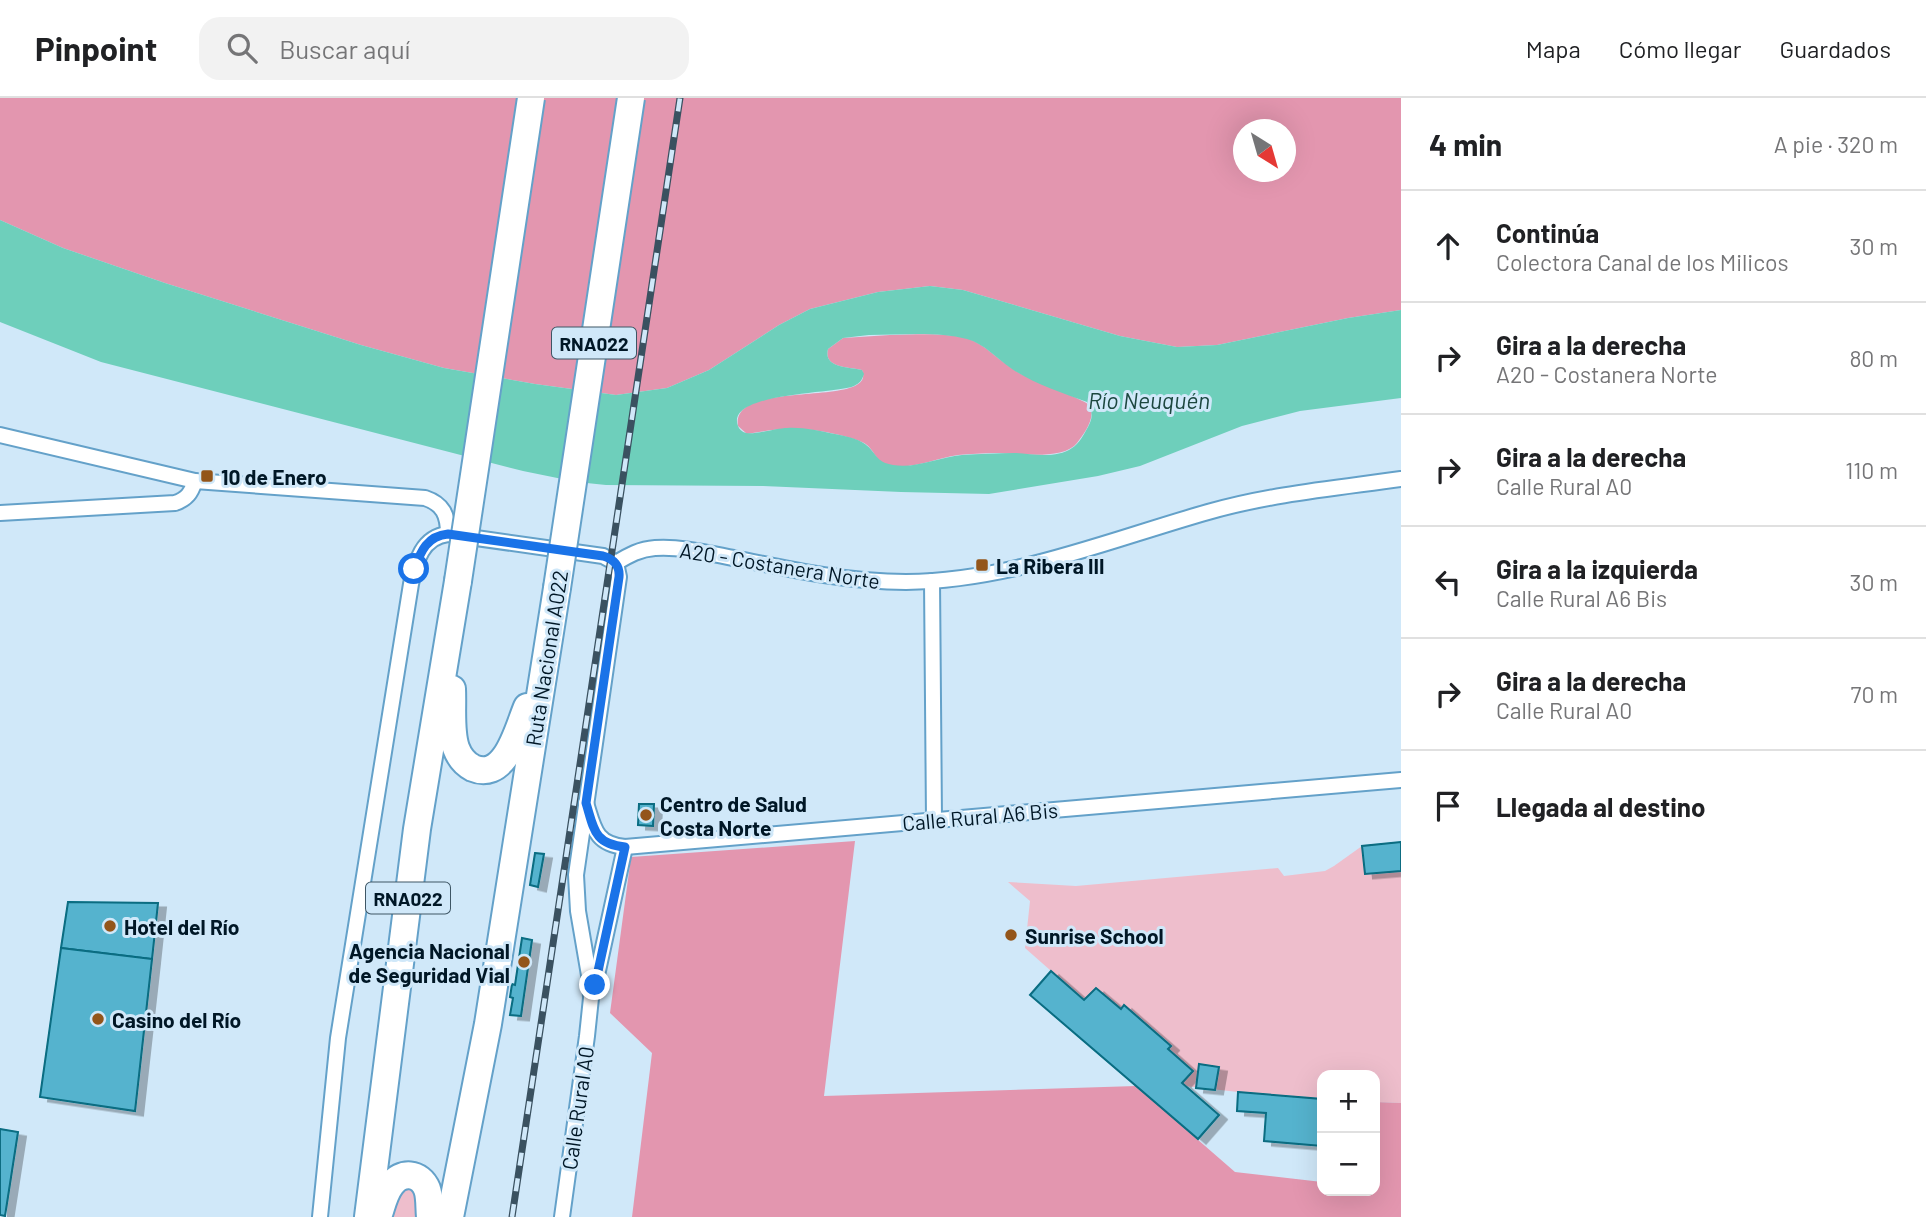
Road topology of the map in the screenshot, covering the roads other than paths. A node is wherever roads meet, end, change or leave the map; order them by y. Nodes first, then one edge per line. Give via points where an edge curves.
1 (531, 98) edge
2 (631, 98) edge
3 (0, 435) edge
4 (1401, 479) edge
5 (195, 481) junction
6 (0, 513) edge
7 (448, 534) junction
8 (616, 563) junction
9 (932, 580) junction
10 (450, 624) junction
11 (545, 660) junction
12 (1401, 780) edge
13 (586, 803) junction
14 (934, 820) junction
15 (625, 847) junction
16 (591, 998) junction
17 (320, 1217) edge
18 (368, 1217) edge
19 (378, 1217) edge
20 (430, 1217) edge
21 (450, 1217) edge
22 (562, 1217) edge

1 - 10 highway, RNA022, bridge
2 - 11 highway, Ruta Nacional A022 / RNA022, bridge
3 - 5 street
4 - 9 street, A20 - Costanera Norte via 1238,504 1016,569
5 - 6 street via 189,495 175,503
5 - 7 street via 425,498 446,513
7 - 8 street via 603,556
7 - 17 street via 424,546 414,569 339,1030
8 - 9 street, A20 - Costanera Norte via 642,550 671,548 852,579
8 - 13 street, Calle Rural A0 via 619,577
9 - 14 street
10 - 11 highway via 455,746 463,760 476,769 491,769 508,753
10 - 18 highway, RNA022 via 417,830
11 - 21 highway, Ruta Nacional A022 / RNA022 via 488,1024
12 - 14 street, Calle Rural A6 Bis
13 - 15 street via 603,842
13 - 16 street, Calle Rural A0 via 576,892
14 - 15 street, Calle Rural A6 Bis
15 - 16 street, Calle Rural A0
16 - 22 street, Calle Rural A0
19 - 20 highway via 391,1184 409,1175 425,1185

